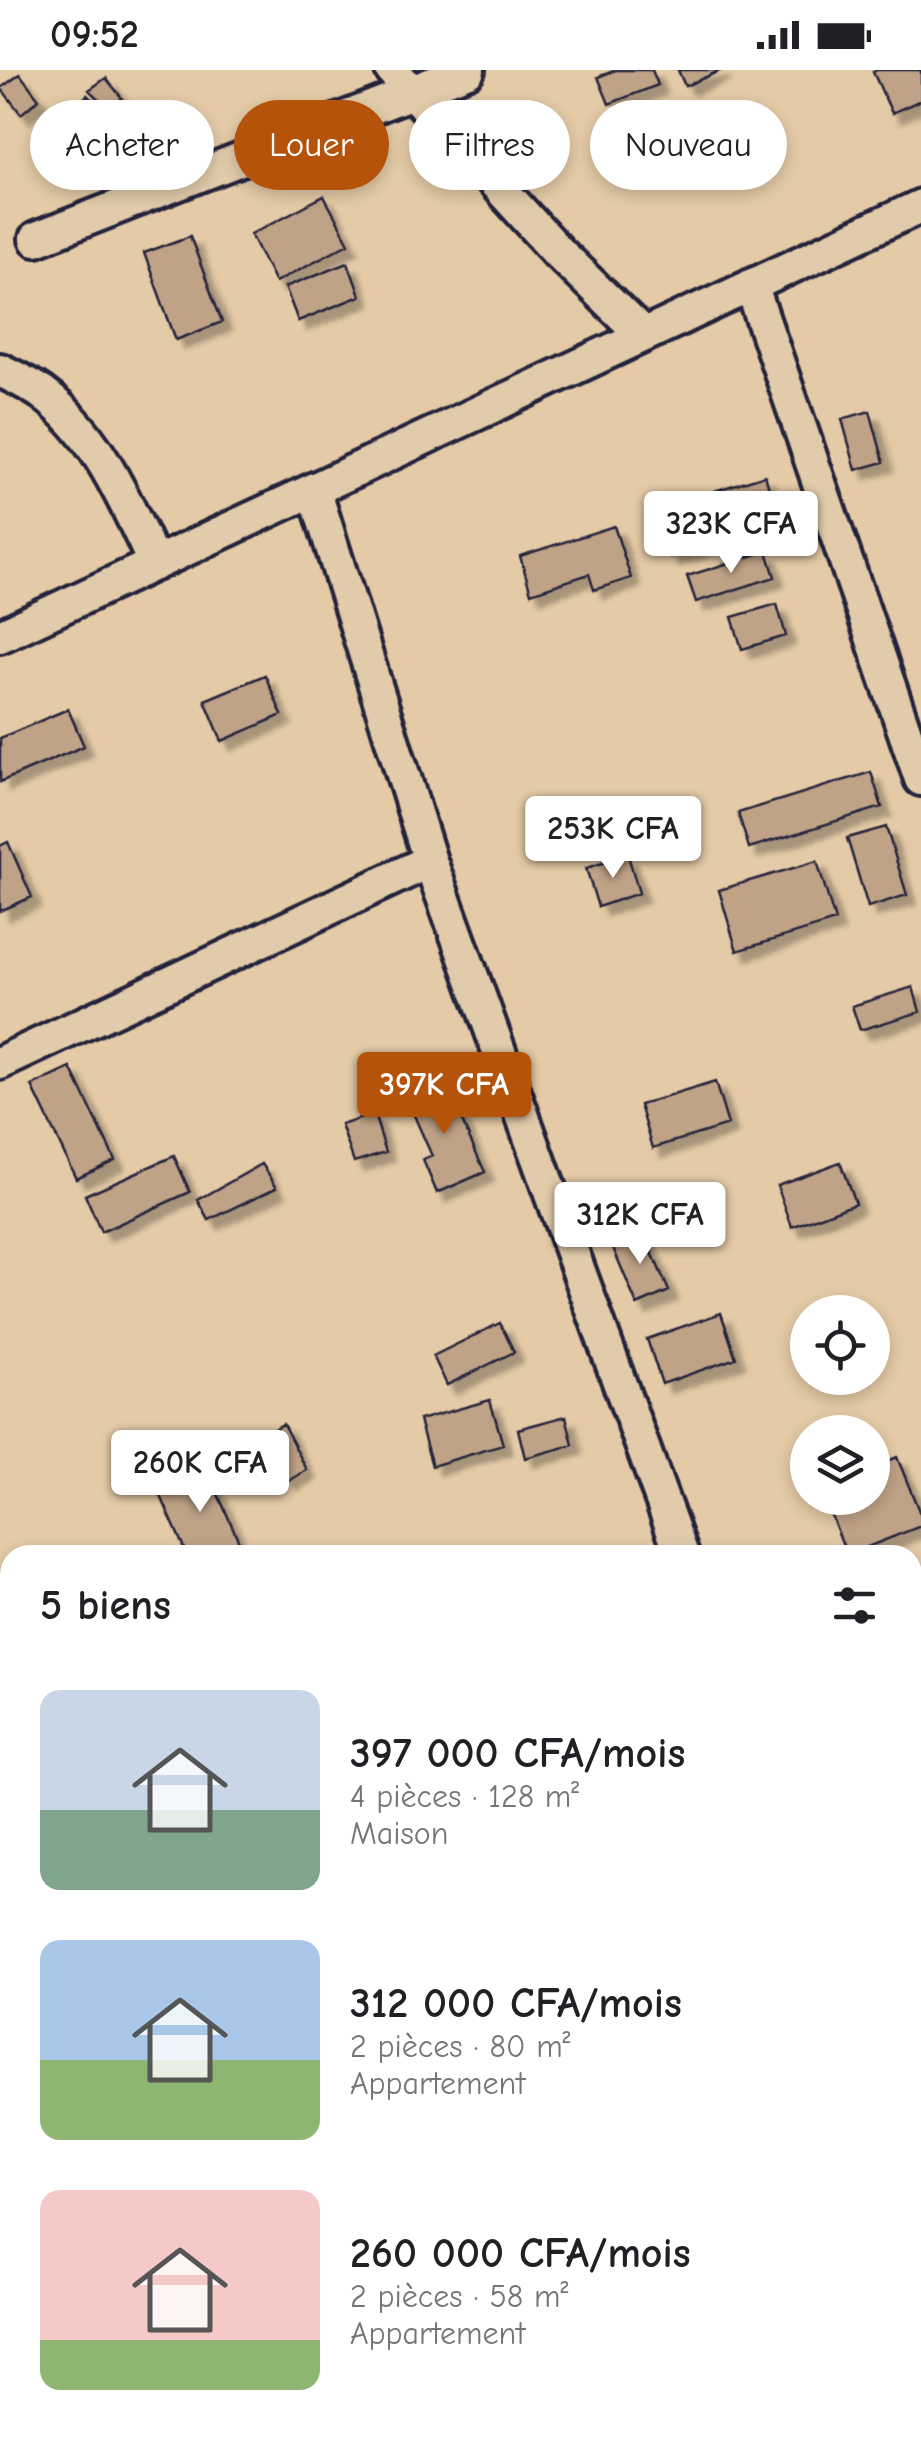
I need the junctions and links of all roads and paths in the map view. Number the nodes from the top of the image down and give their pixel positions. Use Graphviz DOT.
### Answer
graph roads {
  1 [pos="468,70"];
  2 [pos="401,81"];
  3 [pos="921,206"];
  4 [pos="36,240"];
  5 [pos="751,285"];
  6 [pos="643,336"];
  7 [pos="0,370"];
  8 [pos="314,490"];
  9 [pos="155,564"];
  10 [pos="0,636"];
  11 [pos="921,779"];
  12 [pos="430,861"];
  13 [pos="0,1063"];
  14 [pos="678,1545"];
  1 -- 2 [label="street"];
  2 -- 4 [label="street"];
  2 -- 6 [label="street"];
  3 -- 5 [label="street"];
  5 -- 6 [label="street"];
  5 -- 11 [label="street"];
  6 -- 8 [label="street"];
  7 -- 9 [label="street"];
  8 -- 9 [label="street"];
  8 -- 12 [label="street"];
  9 -- 10 [label="street"];
  12 -- 13 [label="street"];
  12 -- 14 [label="street"];
}
